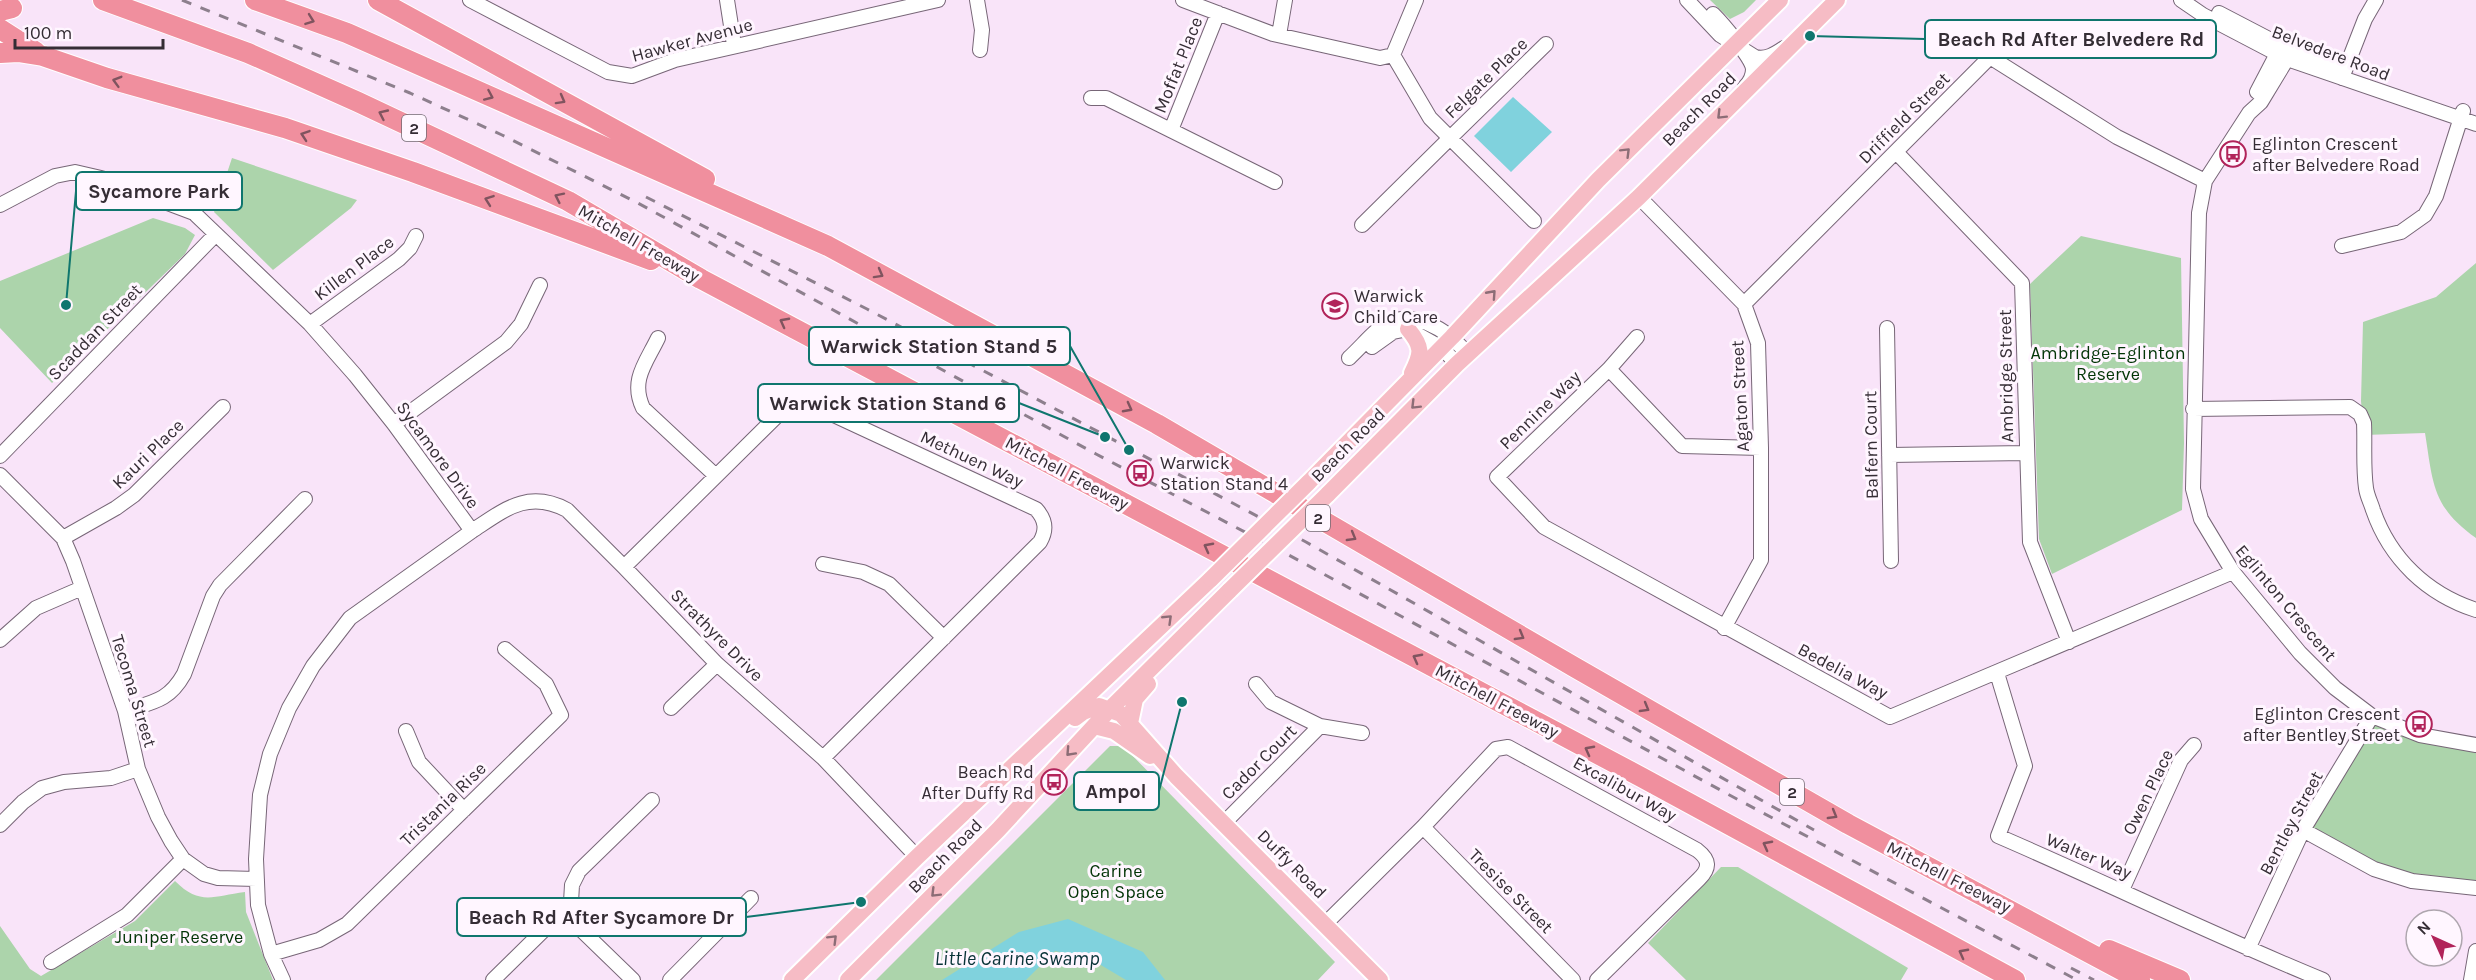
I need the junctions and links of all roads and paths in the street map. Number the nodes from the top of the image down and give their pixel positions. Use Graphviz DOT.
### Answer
graph roads {
  1 [pos="103,0"];
  2 [pos="255,0"];
  3 [pos="378,0"];
  4 [pos="470,0"];
  5 [pos="727,0"];
  6 [pos="938,0"];
  7 [pos="977,0"];
  8 [pos="1183,0"];
  9 [pos="1285,0"];
  10 [pos="1416,0"];
  11 [pos="1687,0"];
  12 [pos="1699,0"];
  13 [pos="1780,0"];
  14 [pos="1837,0"];
  15 [pos="2181,0"];
  16 [pos="2195,0"];
  17 [pos="2376,0"];
  18 [pos="1218,13"];
  19 [pos="0,29"];
  20 [pos="1279,35"];
  21 [pos="1800,36"];
  22 [pos="1736,43"];
  23 [pos="1546,44"];
  24 [pos="734,45"];
  25 [pos="980,50"];
  26 [pos="0,52"];
  27 [pos="2284,52"];
  28 [pos="1393,55"];
  29 [pos="43,56"];
  30 [pos="2344,74"];
  31 [pos="1091,98"];
  32 [pos="1737,98"];
  33 [pos="2466,115"];
  34 [pos="2476,124"];
  35 [pos="1171,130"];
  36 [pos="1450,138"];
  37 [pos="1896,152"];
  38 [pos="2205,181"];
  39 [pos="1275,182"];
  40 [pos="1639,198"];
  41 [pos="0,205"];
  42 [pos="1534,221"];
  43 [pos="1362,225"];
  44 [pos="216,234"];
  45 [pos="416,236"];
  46 [pos="828,246"];
  47 [pos="2342,246"];
  48 [pos="701,279"];
  49 [pos="540,285"];
  50 [pos="1744,304"];
  51 [pos="310,324"];
  52 [pos="1887,328"];
  53 [pos="1408,329"];
  54 [pos="1637,337"];
  55 [pos="658,338"];
  56 [pos="1447,343"];
  57 [pos="1372,347"];
  58 [pos="1349,358"];
  59 [pos="1462,359"];
  60 [pos="1609,369"];
  61 [pos="1408,382"];
  62 [pos="223,407"];
  63 [pos="2193,409"];
  64 [pos="394,424"];
  65 [pos="1761,448"];
  66 [pos="2026,453"];
  67 [pos="1889,455"];
  68 [pos="0,456"];
  69 [pos="0,475"];
  70 [pos="717,476"];
  71 [pos="1497,477"];
  72 [pos="305,499"];
  73 [pos="472,531"];
  74 [pos="63,538"];
  75 [pos="1891,561"];
  76 [pos="824,564"];
  77 [pos="624,567"];
  78 [pos="2233,572"];
  79 [pos="82,588"];
  80 [pos="2476,610"];
  81 [pos="1201,618"];
  82 [pos="1724,628"];
  83 [pos="944,638"];
  84 [pos="0,640"];
  85 [pos="2069,642"];
  86 [pos="505,649"];
  87 [pos="1126,660"];
  88 [pos="717,664"];
  89 [pos="1997,673"];
  90 [pos="1256,684"];
  91 [pos="671,708"];
  92 [pos="1110,709"];
  93 [pos="125,711"];
  94 [pos="2372,716"];
  95 [pos="1130,723"];
  96 [pos="1094,726"];
  97 [pos="1320,726"];
  98 [pos="406,731"];
  99 [pos="1362,733"];
  100 [pos="2194,745"];
  101 [pos="2476,745"];
  102 [pos="823,758"];
  103 [pos="1158,762"];
  104 [pos="138,769"];
  105 [pos="1176,776"];
  106 [pos="999,780"];
  107 [pos="652,800"];
  108 [pos="464,810"];
  109 [pos="1223,824"];
  110 [pos="0,825"];
  111 [pos="1423,827"];
  112 [pos="2303,830"];
  113 [pos="917,857"];
  114 [pos="183,859"];
  115 [pos="257,879"];
  116 [pos="2476,888"];
  117 [pos="2122,890"];
  118 [pos="751,898"];
  119 [pos="2012,910"];
  120 [pos="570,919"];
  121 [pos="1325,924"];
  122 [pos="2248,949"];
  123 [pos="2476,951"];
  124 [pos="271,954"];
  125 [pos="51,962"];
  126 [pos="283,980"];
  127 [pos="493,980"];
  128 [pos="633,980"];
  129 [pos="670,980"];
  130 [pos="792,980"];
  131 [pos="848,980"];
  132 [pos="1380,980"];
  133 [pos="1573,980"];
  134 [pos="1597,980"];
  135 [pos="2015,980"];
  136 [pos="2140,980"];
  137 [pos="2180,980"];
  138 [pos="2323,980"];
  139 [pos="2471,980"];
  48 -- 1 [label="highway, Mitchell Freeway / 2, one-way"];
  2 -- 46 [label="highway, Mitchell Freeway / 2, one-way"];
  3 -- 46 [label="highway, one-way"];
  4 -- 24 [label="street, Hawker Avenue"];
  5 -- 24 [label="street"];
  6 -- 24 [label="street, Hawker Avenue"];
  7 -- 25 [label="street"];
  8 -- 18 [label="street"];
  9 -- 20 [label="street"];
  10 -- 28 [label="street"];
  11 -- 22 [label="street"];
  12 -- 22 [label="street"];
  13 -- 22 [label="main road, Beach Road"];
  14 -- 21 [label="main road, Beach Road"];
  15 -- 27 [label="street, Belvedere Road"];
  16 -- 27 [label="street, Belvedere Road"];
  17 -- 30 [label="street"];
  18 -- 20 [label="street"];
  18 -- 35 [label="street, Moffat Place"];
  19 -- 29 [label="highway"];
  20 -- 28 [label="street"];
  21 -- 22 [label="street"];
  21 -- 32 [label="main road, Beach Road"];
  22 -- 32 [label="street"];
  56 -- 22 [label="main road, Beach Road, one-way"];
  23 -- 36 [label="street, Felgate Place"];
  26 -- 29 [label="highway"];
  27 -- 30 [label="street, Belvedere Road"];
  27 -- 38 [label="street, Eglinton Crescent"];
  28 -- 36 [label="street, Felgate Place"];
  48 -- 29 [label="highway, one-way"];
  30 -- 33 [label="street, Belvedere Road"];
  31 -- 35 [label="street, Moffat Place"];
  32 -- 40 [label="main road, Beach Road, one-way"];
  33 -- 34 [label="street, Belvedere Road"];
  33 -- 47 [label="street"];
  35 -- 39 [label="street, Moffat Place"];
  36 -- 42 [label="street, Felgate Place"];
  36 -- 43 [label="street, Felgate Place"];
  37 -- 38 [label="street, Driffield Street"];
  37 -- 50 [label="street, Driffield Street"];
  37 -- 66 [label="street, Ambridge Street"];
  38 -- 63 [label="street, Eglinton Crescent"];
  40 -- 50 [label="street, Agaton Street"];
  40 -- 59 [label="main road, Beach Road"];
  41 -- 44 [label="street, Sycamore Drive"];
  44 -- 51 [label="street, Sycamore Drive"];
  44 -- 68 [label="street, Scaddan Street"];
  45 -- 51 [label="street, Killen Place"];
  46 -- 119 [label="highway, Mitchell Freeway / 2, one-way"];
  135 -- 48 [label="highway, Mitchell Freeway / 2, one-way"];
  49 -- 64 [label="street"];
  50 -- 65 [label="street, Agaton Street"];
  51 -- 64 [label="street, Sycamore Drive"];
  52 -- 67 [label="street, Balfern Court"];
  53 -- 56 [label="street"];
  53 -- 57 [label="street"];
  53 -- 61 [label="main road"];
  54 -- 60 [label="street, Pennine Way"];
  55 -- 70 [label="street"];
  56 -- 58 [label="street"];
  56 -- 59 [label="street"];
  56 -- 61 [label="main road, Beach Road"];
  59 -- 81 [label="main road, Beach Road, one-way, bridge"];
  60 -- 65 [label="street"];
  60 -- 71 [label="street, Pennine Way"];
  87 -- 61 [label="main road, Beach Road, one-way, bridge"];
  62 -- 74 [label="street, Kauri Place"];
  63 -- 78 [label="street, Eglinton Crescent"];
  63 -- 80 [label="street"];
  64 -- 73 [label="street, Sycamore Drive"];
  65 -- 82 [label="street, Agaton Street"];
  66 -- 67 [label="street"];
  66 -- 85 [label="street, Ambridge Street"];
  67 -- 75 [label="street, Balfern Court"];
  69 -- 74 [label="street, Tecoma Street"];
  70 -- 77 [label="street, Methuen Way"];
  70 -- 83 [label="street, Methuen Way"];
  71 -- 82 [label="street, Bedelia Way"];
  72 -- 93 [label="street"];
  73 -- 77 [label="street, Strathyre Drive"];
  73 -- 115 [label="street, Sycamore Drive"];
  74 -- 79 [label="street, Tecoma Street"];
  76 -- 83 [label="street"];
  77 -- 88 [label="street, Strathyre Drive"];
  78 -- 85 [label="street, Bedelia Way"];
  78 -- 94 [label="street, Eglinton Crescent"];
  79 -- 84 [label="street"];
  79 -- 93 [label="street, Tecoma Street"];
  81 -- 92 [label="main road, Beach Road"];
  81 -- 95 [label="main road"];
  82 -- 89 [label="street, Bedelia Way"];
  83 -- 102 [label="street, Methuen Way"];
  85 -- 89 [label="street, Bedelia Way"];
  86 -- 108 [label="street, Tristania Rise"];
  87 -- 92 [label="main road"];
  87 -- 106 [label="main road, Beach Road"];
  88 -- 91 [label="street"];
  88 -- 102 [label="street, Strathyre Drive"];
  89 -- 117 [label="street, Walter Way"];
  90 -- 97 [label="street, Cador Court"];
  92 -- 95 [label="main road, Duffy Road"];
  92 -- 96 [label="main road, Beach Road"];
  92 -- 103 [label="main road, Duffy Road"];
  92 -- 106 [label="main road"];
  93 -- 104 [label="street, Tecoma Street"];
  94 -- 101 [label="street, Eglinton Crescent"];
  94 -- 112 [label="street, Bentley Street"];
  95 -- 105 [label="main road, Duffy Road"];
  96 -- 103 [label="main road"];
  96 -- 131 [label="main road, Beach Road, one-way"];
  97 -- 99 [label="street, Cador Court"];
  97 -- 109 [label="street, Cador Court"];
  98 -- 108 [label="street"];
  100 -- 117 [label="street, Owen Place"];
  102 -- 113 [label="street, Strathyre Drive"];
  103 -- 105 [label="main road, Duffy Road"];
  104 -- 110 [label="street"];
  104 -- 114 [label="street, Tecoma Street"];
  105 -- 109 [label="main road, Duffy Road"];
  106 -- 113 [label="main road, Beach Road"];
  107 -- 120 [label="street"];
  108 -- 124 [label="street, Tristania Rise"];
  109 -- 121 [label="main road, Duffy Road"];
  111 -- 121 [label="street, Excalibur Way"];
  111 -- 133 [label="street, Tresise Street"];
  111 -- 134 [label="street, Excalibur Way"];
  112 -- 116 [label="street"];
  112 -- 122 [label="street, Bentley Street"];
  130 -- 113 [label="main road, Beach Road, one-way"];
  114 -- 115 [label="street, Tecoma Street"];
  114 -- 125 [label="street"];
  115 -- 124 [label="street, Sycamore Drive"];
  117 -- 122 [label="street, Walter Way"];
  118 -- 129 [label="street"];
  119 -- 136 [label="highway, Mitchell Freeway / 2"];
  119 -- 137 [label="highway"];
  120 -- 127 [label="street"];
  120 -- 128 [label="street"];
  121 -- 132 [label="main road, Duffy Road"];
  122 -- 138 [label="street, Walter Way"];
  123 -- 139 [label="street"];
  124 -- 126 [label="street, Sycamore Drive"];
}
